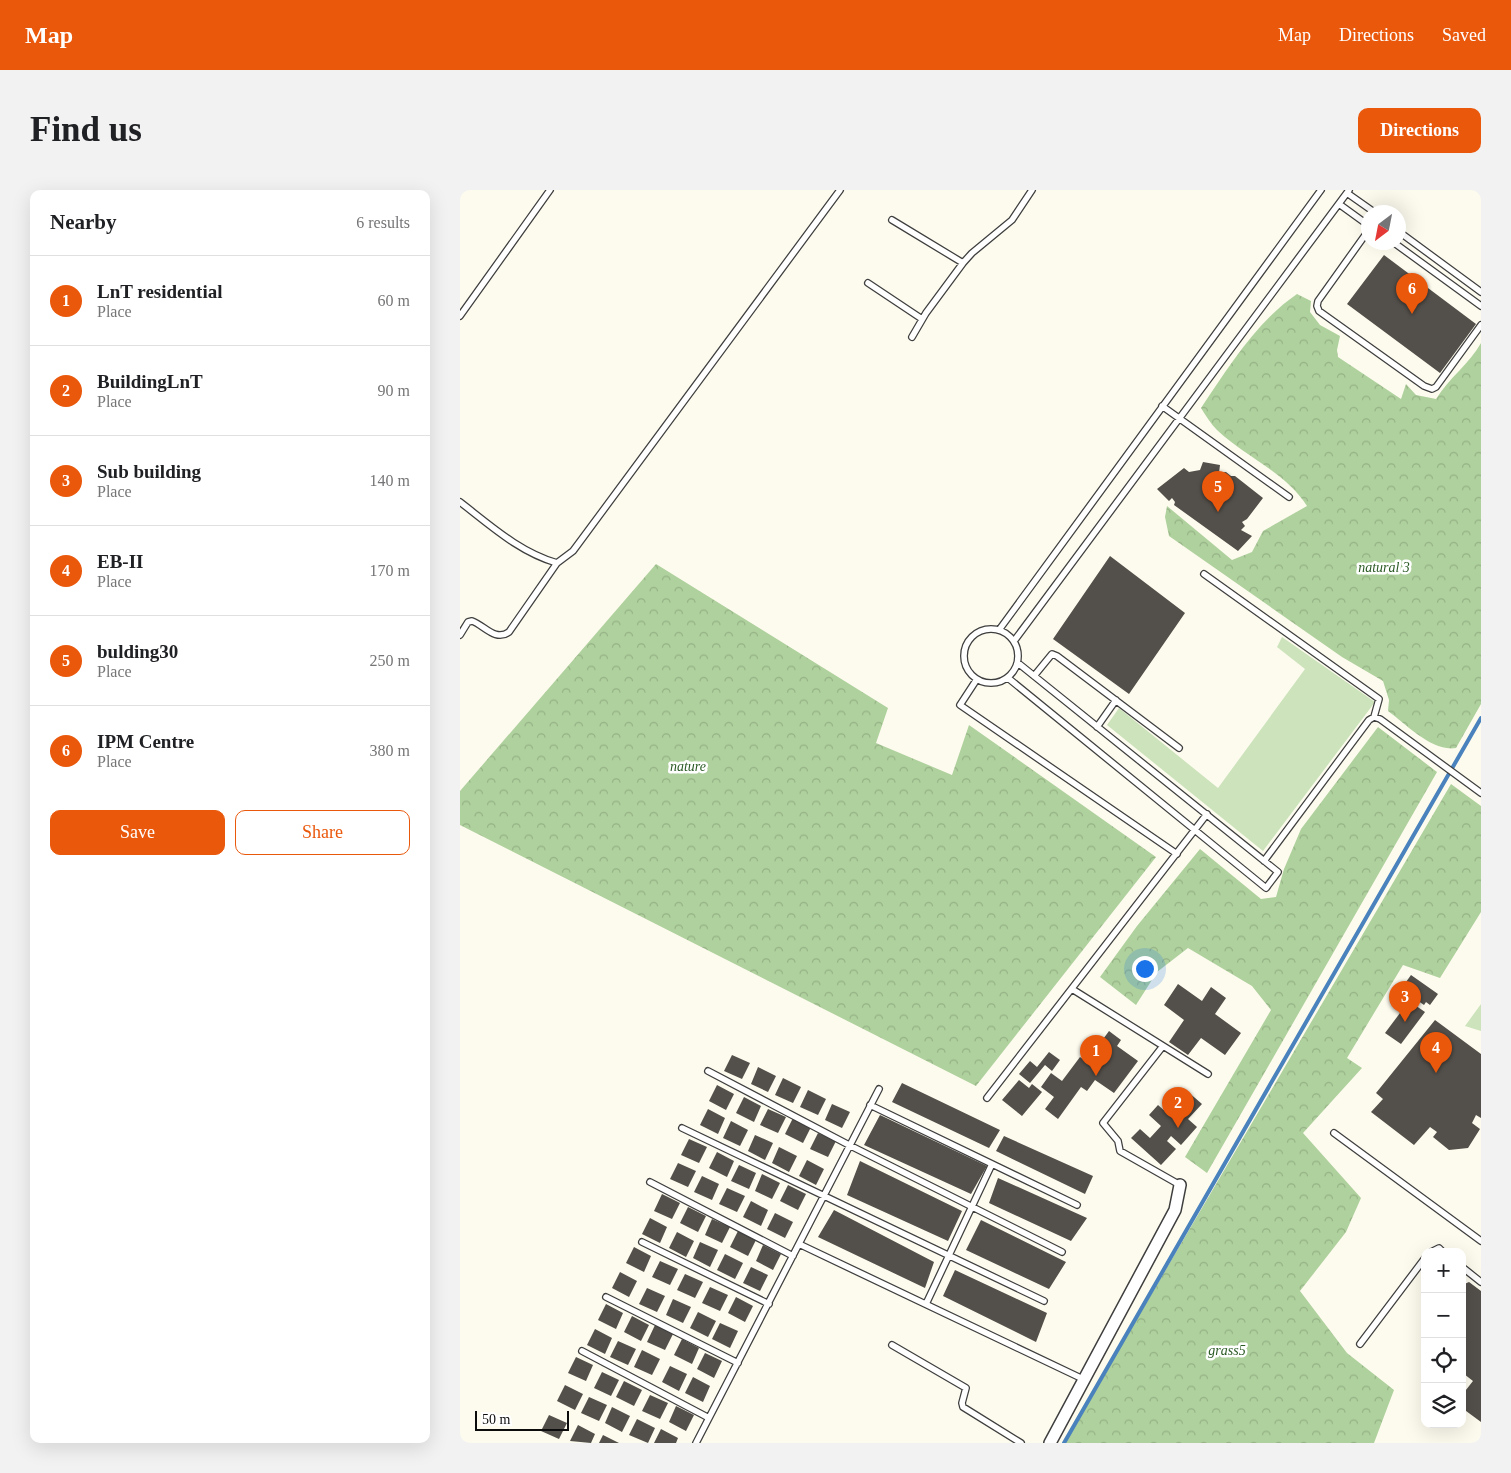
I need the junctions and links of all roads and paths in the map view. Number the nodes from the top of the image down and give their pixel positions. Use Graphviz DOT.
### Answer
graph roads {
  1 [pos="550,190"];
  2 [pos="840,190"];
  3 [pos="1032,190"];
  4 [pos="1321,190"];
  5 [pos="1348,191"];
  6 [pos="1339,204"];
  7 [pos="1365,205"];
  8 [pos="892,220"];
  9 [pos="1361,220"];
  10 [pos="1406,237"];
  11 [pos="1361,241"];
  12 [pos="1404,250"];
  13 [pos="963,263"];
  14 [pos="868,283"];
  15 [pos="1481,292"];
  16 [pos="1481,306"];
  17 [pos="460,316"];
  18 [pos="922,318"];
  19 [pos="1481,325"];
  20 [pos="912,338"];
  21 [pos="1162,406"];
  22 [pos="1179,419"];
  23 [pos="1288,498"];
  24 [pos="460,502"];
  25 [pos="556,563"];
  26 [pos="1204,574"];
  27 [pos="999,630"];
  28 [pos="460,635"];
  29 [pos="1014,642"];
  30 [pos="1018,663"];
  31 [pos="1034,676"];
  32 [pos="1008,678"];
  33 [pos="977,679"];
  34 [pos="1116,700"];
  35 [pos="1374,717"];
  36 [pos="1097,727"];
  37 [pos="1179,748"];
  38 [pos="1481,793"];
  39 [pos="1207,814"];
  40 [pos="1195,830"];
  41 [pos="1177,854"];
  42 [pos="1264,860"];
  43 [pos="1072,989"];
  44 [pos="1163,1046"];
  45 [pos="708,1071"];
  46 [pos="1208,1074"];
  47 [pos="879,1089"];
  48 [pos="987,1098"];
  49 [pos="870,1105"];
  50 [pos="682,1128"];
  51 [pos="1334,1133"];
  52 [pos="849,1145"];
  53 [pos="992,1164"];
  54 [pos="650,1182"];
  55 [pos="1180,1185"];
  56 [pos="823,1195"];
  57 [pos="1077,1205"];
  58 [pos="973,1207"];
  59 [pos="1481,1241"];
  60 [pos="642,1242"];
  61 [pos="799,1244"];
  62 [pos="1062,1252"];
  63 [pos="793,1256"];
  64 [pos="949,1257"];
  65 [pos="1421,1263"];
  66 [pos="1466,1270"];
  67 [pos="1481,1282"];
  68 [pos="606,1297"];
  69 [pos="1044,1301"];
  70 [pos="768,1304"];
  71 [pos="926,1304"];
  72 [pos="1360,1344"];
  73 [pos="892,1345"];
  74 [pos="582,1351"];
  75 [pos="738,1363"];
  76 [pos="1085,1380"];
  77 [pos="709,1418"];
  78 [pos="696,1443"];
  79 [pos="1021,1443"];
  80 [pos="1050,1443"];
  1 -- 17 [label="lane"];
  2 -- 25 [label="lane"];
  3 -- 13 [label="lane"];
  4 -- 21 [label="lane"];
  5 -- 6 [label="lane"];
  5 -- 7 [label="lane"];
  6 -- 9 [label="lane"];
  6 -- 22 [label="lane"];
  8 -- 13 [label="lane"];
  10 -- 15 [label="lane"];
  11 -- 19 [label="lane"];
  12 -- 16 [label="lane"];
  13 -- 18 [label="lane"];
  14 -- 18 [label="lane"];
  18 -- 20 [label="lane"];
  21 -- 22 [label="lane"];
  21 -- 27 [label="lane"];
  22 -- 23 [label="lane"];
  22 -- 29 [label="lane"];
  24 -- 25 [label="lane"];
  25 -- 28 [label="lane"];
  26 -- 35 [label="lane"];
  27 -- 29 [label="lane"];
  27 -- 33 [label="lane"];
  29 -- 30 [label="lane"];
  30 -- 31 [label="lane"];
  30 -- 32 [label="lane"];
  31 -- 34 [label="lane"];
  31 -- 36 [label="lane"];
  32 -- 33 [label="lane"];
  32 -- 40 [label="lane"];
  33 -- 41 [label="lane"];
  34 -- 36 [label="lane"];
  34 -- 37 [label="lane"];
  35 -- 38 [label="lane"];
  35 -- 42 [label="lane"];
  36 -- 39 [label="lane"];
  39 -- 40 [label="lane"];
  39 -- 42 [label="lane"];
  40 -- 41 [label="lane"];
  40 -- 42 [label="lane"];
  41 -- 43 [label="lane"];
  43 -- 44 [label="lane"];
  43 -- 48 [label="lane"];
  44 -- 46 [label="lane"];
  44 -- 55 [label="lane"];
  45 -- 52 [label="lane"];
  47 -- 49 [label="lane"];
  49 -- 52 [label="lane"];
  49 -- 53 [label="lane"];
  50 -- 56 [label="lane"];
  51 -- 59 [label="lane"];
  52 -- 56 [label="lane"];
  52 -- 58 [label="lane"];
  53 -- 57 [label="lane"];
  53 -- 58 [label="lane"];
  54 -- 63 [label="lane"];
  55 -- 76 [label="street"];
  56 -- 61 [label="lane"];
  56 -- 64 [label="lane"];
  58 -- 62 [label="lane"];
  58 -- 64 [label="lane"];
  60 -- 70 [label="lane"];
  61 -- 63 [label="lane"];
  61 -- 71 [label="lane"];
  63 -- 70 [label="lane"];
  64 -- 69 [label="lane"];
  64 -- 71 [label="lane"];
  65 -- 72 [label="lane"];
  66 -- 67 [label="lane"];
  68 -- 75 [label="lane"];
  70 -- 75 [label="lane"];
  71 -- 76 [label="lane"];
  73 -- 79 [label="lane"];
  74 -- 77 [label="lane"];
  75 -- 77 [label="lane"];
  76 -- 80 [label="street"];
  77 -- 78 [label="lane"];
}
